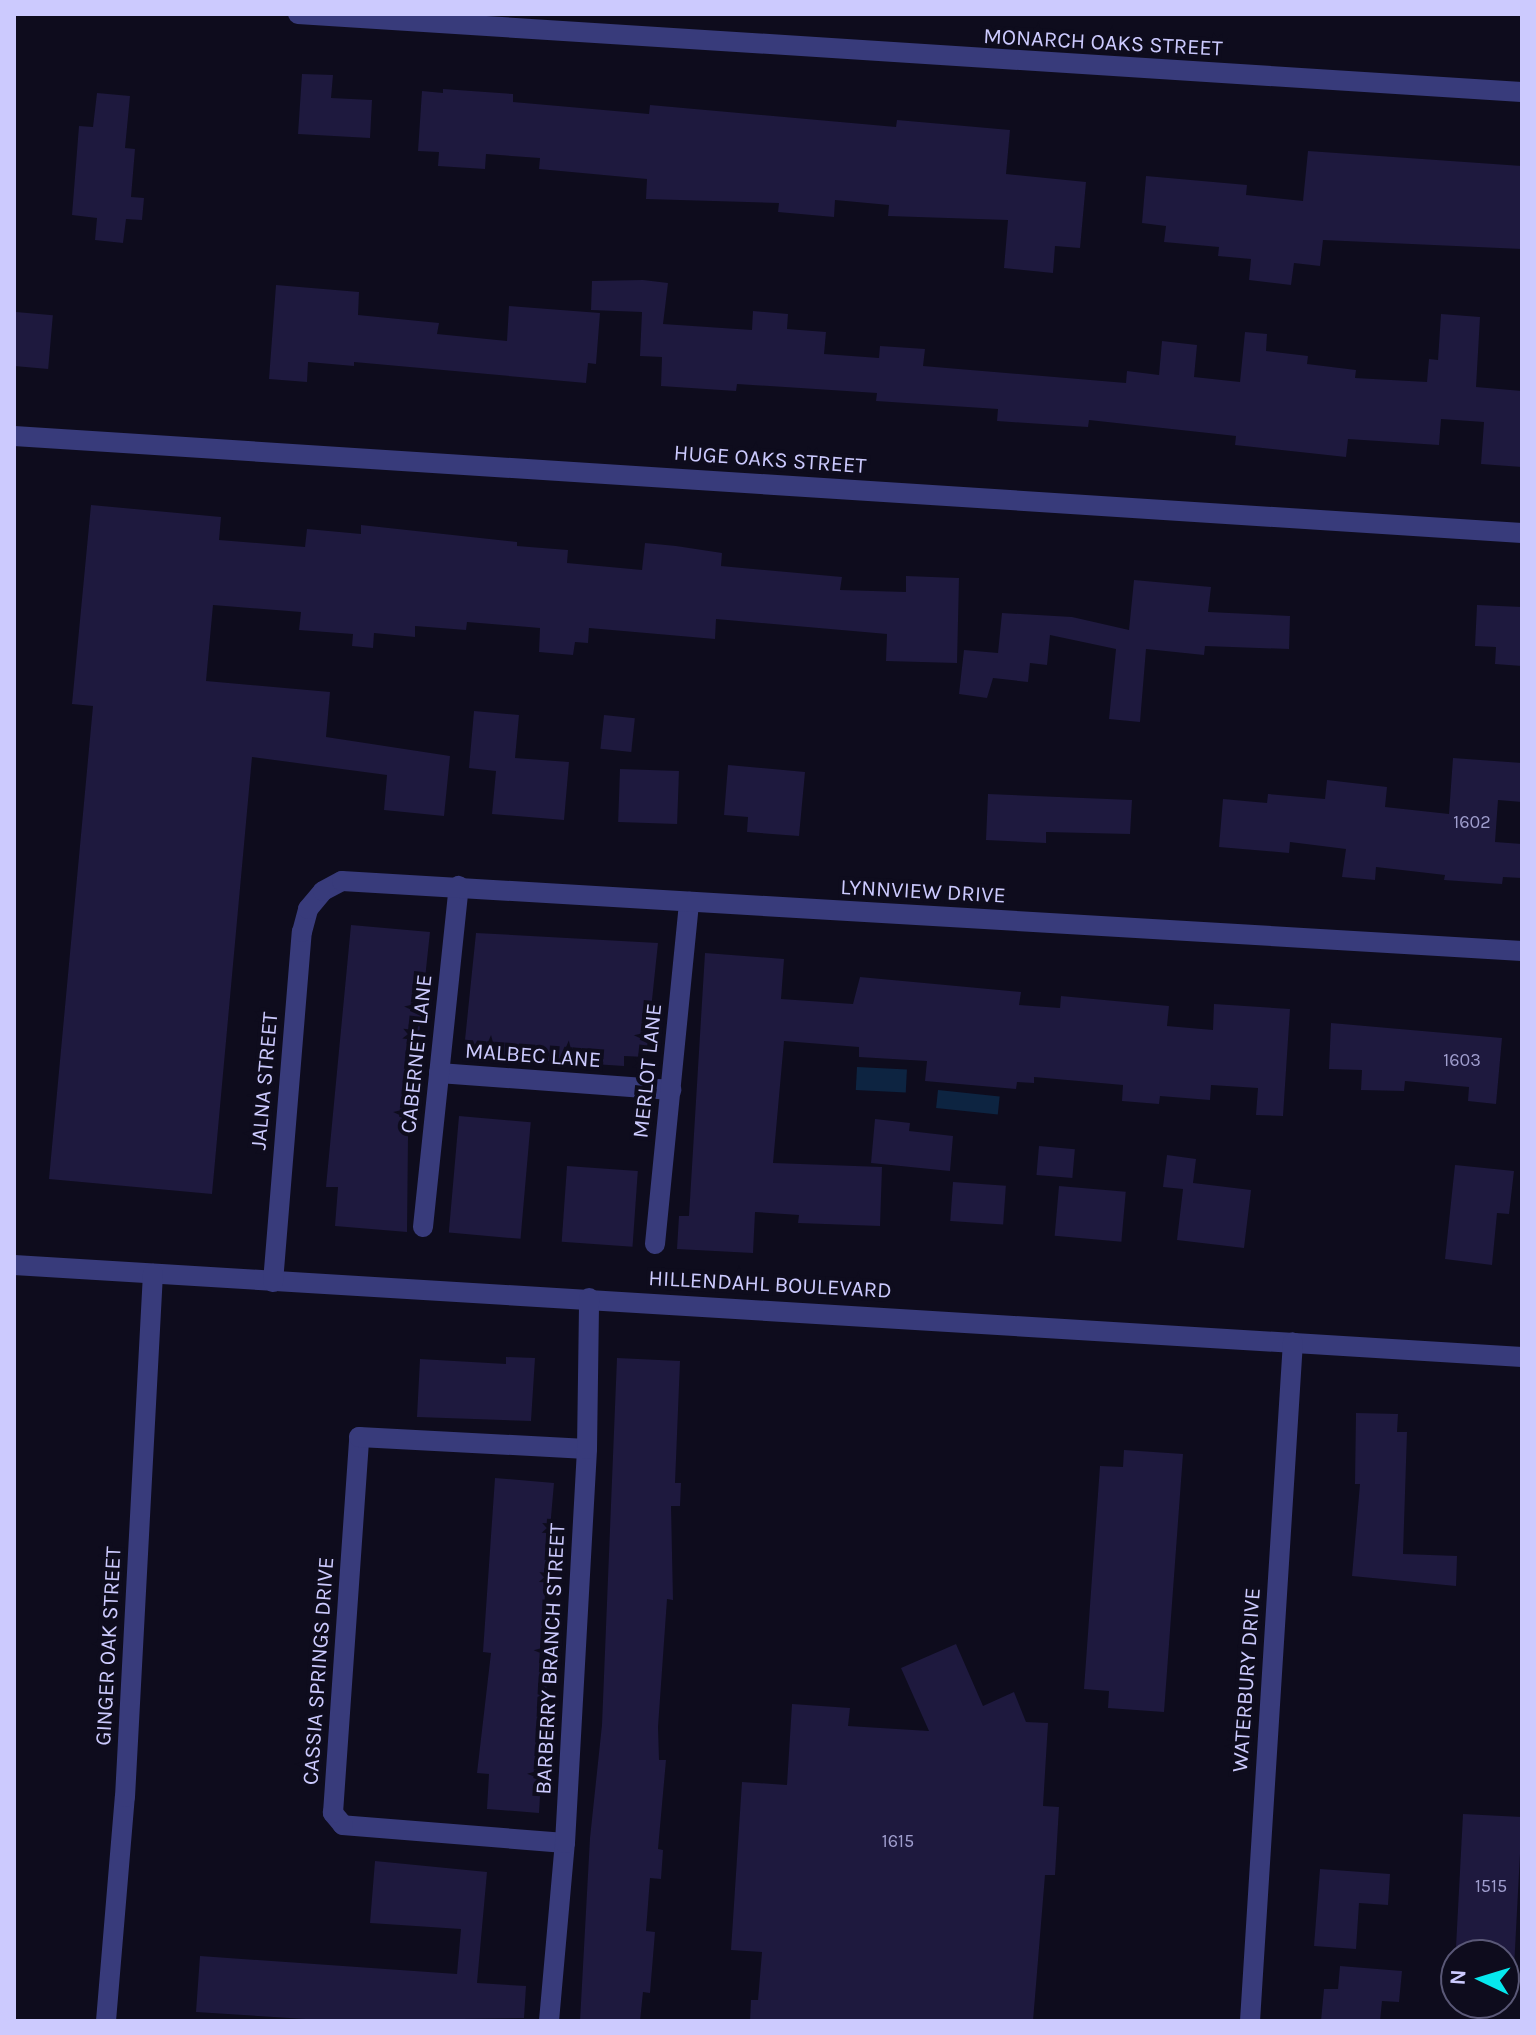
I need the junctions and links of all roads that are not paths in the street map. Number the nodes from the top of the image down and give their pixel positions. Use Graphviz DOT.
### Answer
graph roads {
  1 [pos="298,14"];
  2 [pos="1522,92"];
  3 [pos="14,436"];
  4 [pos="1522,533"];
  5 [pos="459,886"];
  6 [pos="323,891"];
  7 [pos="689,902"];
  8 [pos="1522,951"];
  9 [pos="439,1073"];
  10 [pos="671,1090"];
  11 [pos="423,1227"];
  12 [pos="655,1244"];
  13 [pos="14,1265"];
  14 [pos="153,1274"];
  15 [pos="273,1282"];
  16 [pos="589,1298"];
  17 [pos="1293,1342"];
  18 [pos="1522,1357"];
  19 [pos="587,1449"];
  20 [pos="565,1843"];
  21 [pos="106,2021"];
  22 [pos="549,2021"];
  23 [pos="1250,2021"];
  1 -- 2 [label="street, MONARCH OAKS STREET"];
  3 -- 4 [label="street, HUGE OAKS STREET"];
  5 -- 6 [label="street, LYNNVIEW DRIVE"];
  5 -- 7 [label="street, LYNNVIEW DRIVE"];
  5 -- 9 [label="street, CABERNET LANE"];
  6 -- 15 [label="street, JALNA STREET"];
  7 -- 8 [label="street, LYNNVIEW DRIVE"];
  7 -- 10 [label="street, MERLOT LANE"];
  9 -- 10 [label="street, MALBEC LANE"];
  9 -- 11 [label="street, CABERNET LANE"];
  10 -- 12 [label="street, MERLOT LANE"];
  13 -- 14 [label="street, HILLENDAHL BOULEVARD"];
  14 -- 15 [label="street, HILLENDAHL BOULEVARD"];
  14 -- 21 [label="street, GINGER OAK STREET"];
  15 -- 16 [label="street, HILLENDAHL BOULEVARD"];
  16 -- 17 [label="street, HILLENDAHL BOULEVARD"];
  16 -- 19 [label="street, BARBERRY BRANCH STREET"];
  17 -- 18 [label="street, HILLENDAHL BOULEVARD"];
  17 -- 23 [label="street, WATERBURY DRIVE"];
  19 -- 20 [label="street, BARBERRY BRANCH STREET"];
  19 -- 20 [label="street, CASSIA SPRINGS DRIVE"];
  20 -- 22 [label="street, BARBERRY BRANCH STREET"];
}
